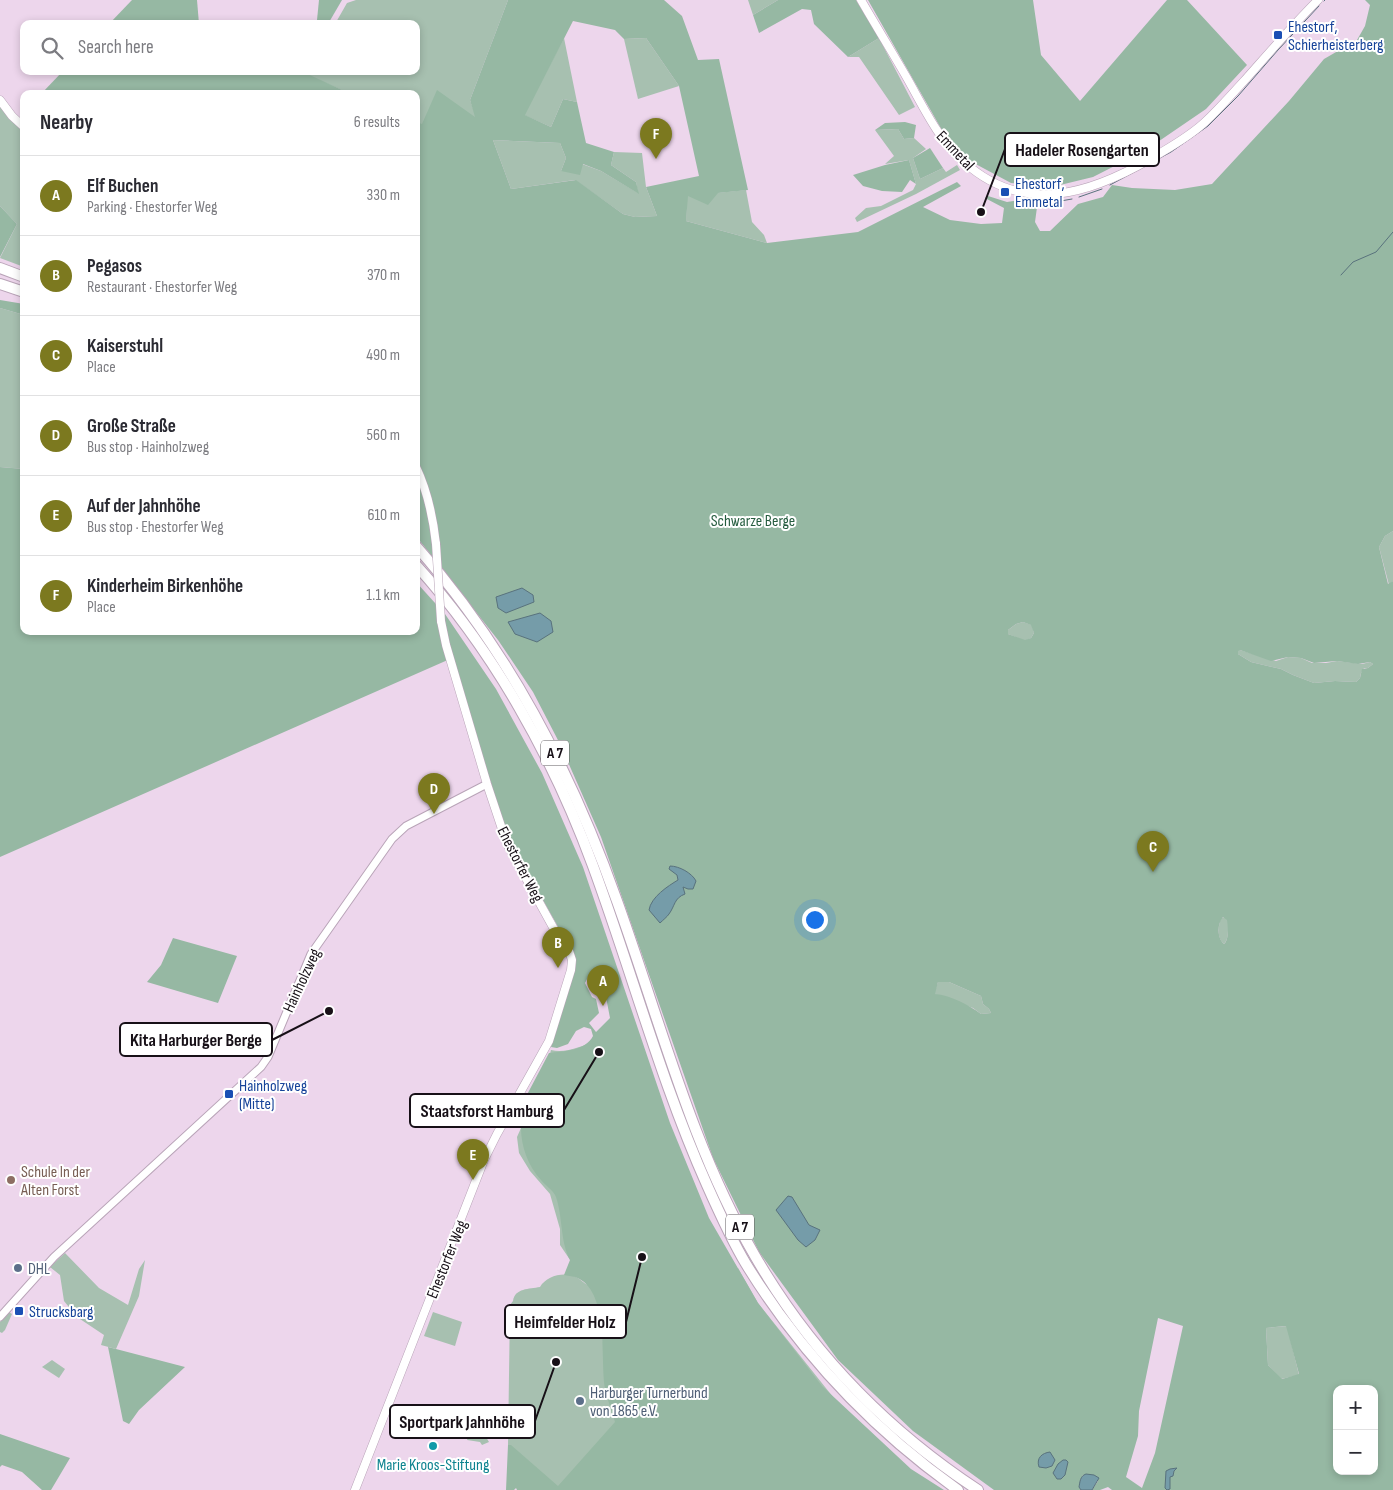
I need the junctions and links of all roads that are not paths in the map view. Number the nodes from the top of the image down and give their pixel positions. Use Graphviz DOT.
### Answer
graph roads {
  1 [pos="861,0"];
  2 [pos="1318,0"];
  3 [pos="0,100"];
  4 [pos="20,123"];
  5 [pos="0,268"];
  6 [pos="20,276"];
  7 [pos="0,284"];
  8 [pos="20,291"];
  9 [pos="420,478"];
  10 [pos="420,551"];
  11 [pos="420,570"];
  12 [pos="487,784"];
  13 [pos="0,1317"];
  14 [pos="355,1490"];
  15 [pos="958,1490"];
  16 [pos="978,1490"];
  1 -- 2 [label="main road, Emmetal"];
  3 -- 4 [label="main road"];
  5 -- 6 [label="highway"];
  7 -- 8 [label="highway"];
  9 -- 12 [label="main road, Ehestorfer Weg, bridge"];
  10 -- 16 [label="highway, A 7"];
  11 -- 15 [label="highway, A 7"];
  12 -- 13 [label="street, Hainholzweg"];
  12 -- 14 [label="main road, Ehestorfer Weg"];
}
